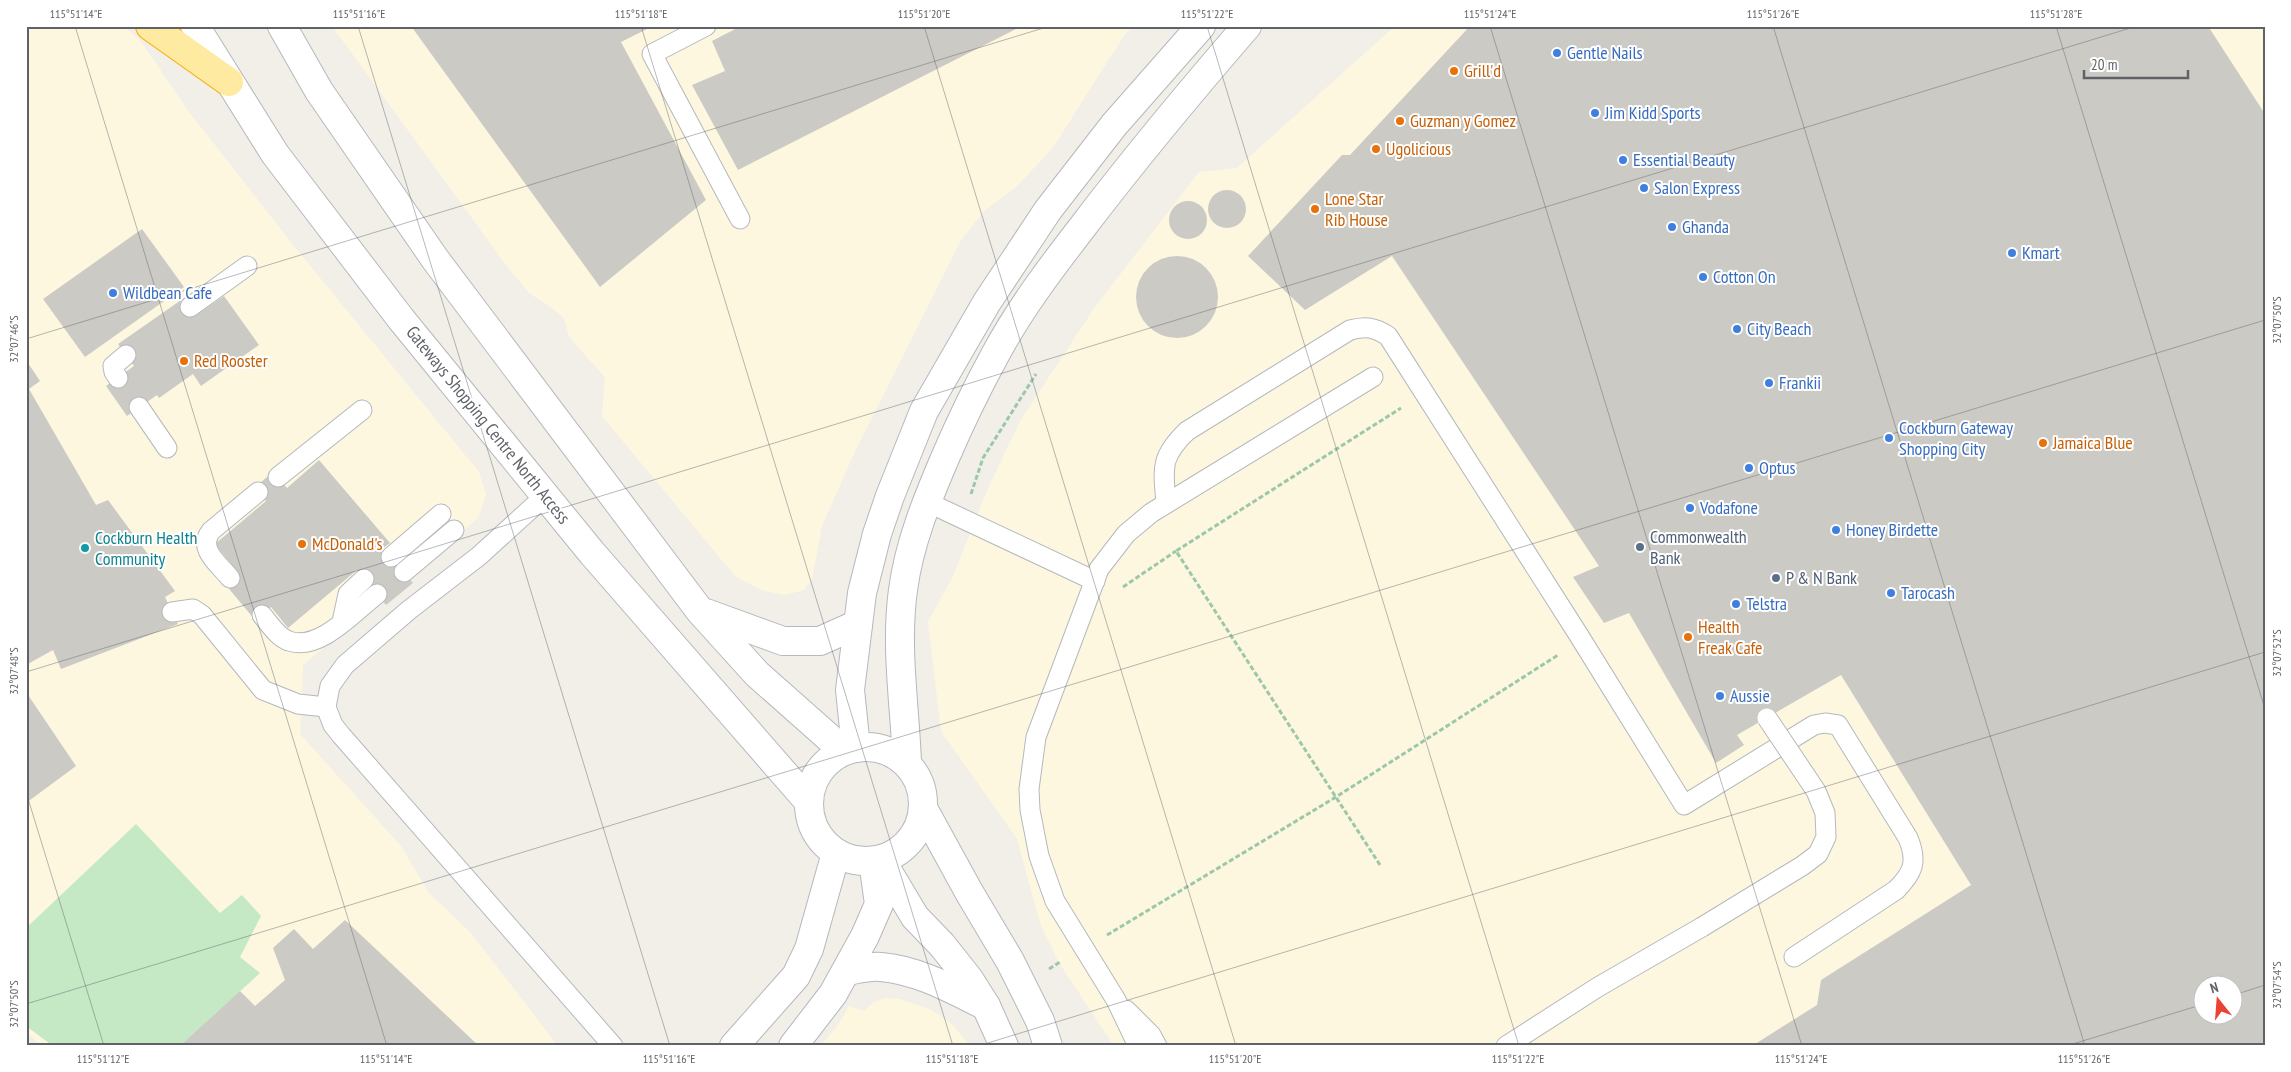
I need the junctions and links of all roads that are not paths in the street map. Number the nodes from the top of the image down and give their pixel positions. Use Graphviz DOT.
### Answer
graph roads {
  1 [pos="150,26"];
  2 [pos="195,26"];
  3 [pos="282,26"];
  4 [pos="706,26"];
  5 [pos="1201,26"];
  6 [pos="1248,26"];
  7 [pos="229,82"];
  8 [pos="740,219"];
  9 [pos="247,266"];
  10 [pos="190,307"];
  11 [pos="126,355"];
  12 [pos="1373,377"];
  13 [pos="118,378"];
  14 [pos="139,407"];
  15 [pos="362,410"];
  16 [pos="167,448"];
  17 [pos="278,477"];
  18 [pos="258,492"];
  19 [pos="546,495"];
  20 [pos="928,502"];
  21 [pos="1166,504"];
  22 [pos="441,514"];
  23 [pos="454,530"];
  24 [pos="391,557"];
  25 [pos="404,572"];
  26 [pos="230,578"];
  27 [pos="364,579"];
  28 [pos="1095,581"];
  29 [pos="377,594"];
  30 [pos="700,611"];
  31 [pos="172,612"];
  32 [pos="262,615"];
  33 [pos="342,622"];
  34 [pos="858,624"];
  35 [pos="326,708"];
  36 [pos="1767,718"];
  37 [pos="850,750"];
  38 [pos="907,763"];
  39 [pos="809,802"];
  40 [pos="924,810"];
  41 [pos="836,853"];
  42 [pos="877,860"];
  43 [pos="1794,956"];
  44 [pos="847,971"];
  45 [pos="1116,1000"];
  46 [pos="986,1006"];
  47 [pos="613,1046"];
  48 [pos="734,1046"];
  49 [pos="793,1046"];
  50 [pos="1004,1046"];
  51 [pos="1048,1046"];
  52 [pos="1138,1046"];
  53 [pos="1157,1046"];
  54 [pos="1506,1046"];
  1 -- 7 [label="highway"];
  2 -- 7 [label="street, Gateways Shopping Centre North Access"];
  3 -- 30 [label="street"];
  4 -- 8 [label="lane"];
  5 -- 34 [label="street"];
  6 -- 20 [label="street"];
  7 -- 19 [label="street, Gateways Shopping Centre North Access"];
  9 -- 10 [label="lane"];
  11 -- 13 [label="lane"];
  12 -- 21 [label="lane"];
  14 -- 16 [label="lane"];
  15 -- 17 [label="lane"];
  18 -- 26 [label="lane"];
  19 -- 35 [label="lane"];
  19 -- 39 [label="street, Gateways Shopping Centre North Access"];
  20 -- 28 [label="lane"];
  20 -- 38 [label="street"];
  21 -- 28 [label="lane"];
  21 -- 43 [label="lane"];
  22 -- 24 [label="lane"];
  23 -- 25 [label="lane"];
  27 -- 33 [label="lane"];
  28 -- 45 [label="lane"];
  29 -- 33 [label="lane"];
  30 -- 34 [label="street"];
  30 -- 37 [label="street"];
  31 -- 35 [label="lane"];
  32 -- 33 [label="lane"];
  34 -- 37 [label="street"];
  35 -- 47 [label="lane"];
  36 -- 54 [label="lane, bridge"];
  37 -- 38 [label="street"];
  37 -- 39 [label="street"];
  38 -- 40 [label="street"];
  39 -- 41 [label="street"];
  40 -- 42 [label="street"];
  40 -- 51 [label="street"];
  41 -- 42 [label="street"];
  41 -- 48 [label="street"];
  42 -- 44 [label="street"];
  42 -- 46 [label="street"];
  44 -- 46 [label="street"];
  44 -- 49 [label="street"];
  45 -- 52 [label="lane"];
  45 -- 53 [label="lane"];
  46 -- 50 [label="street"];
}
